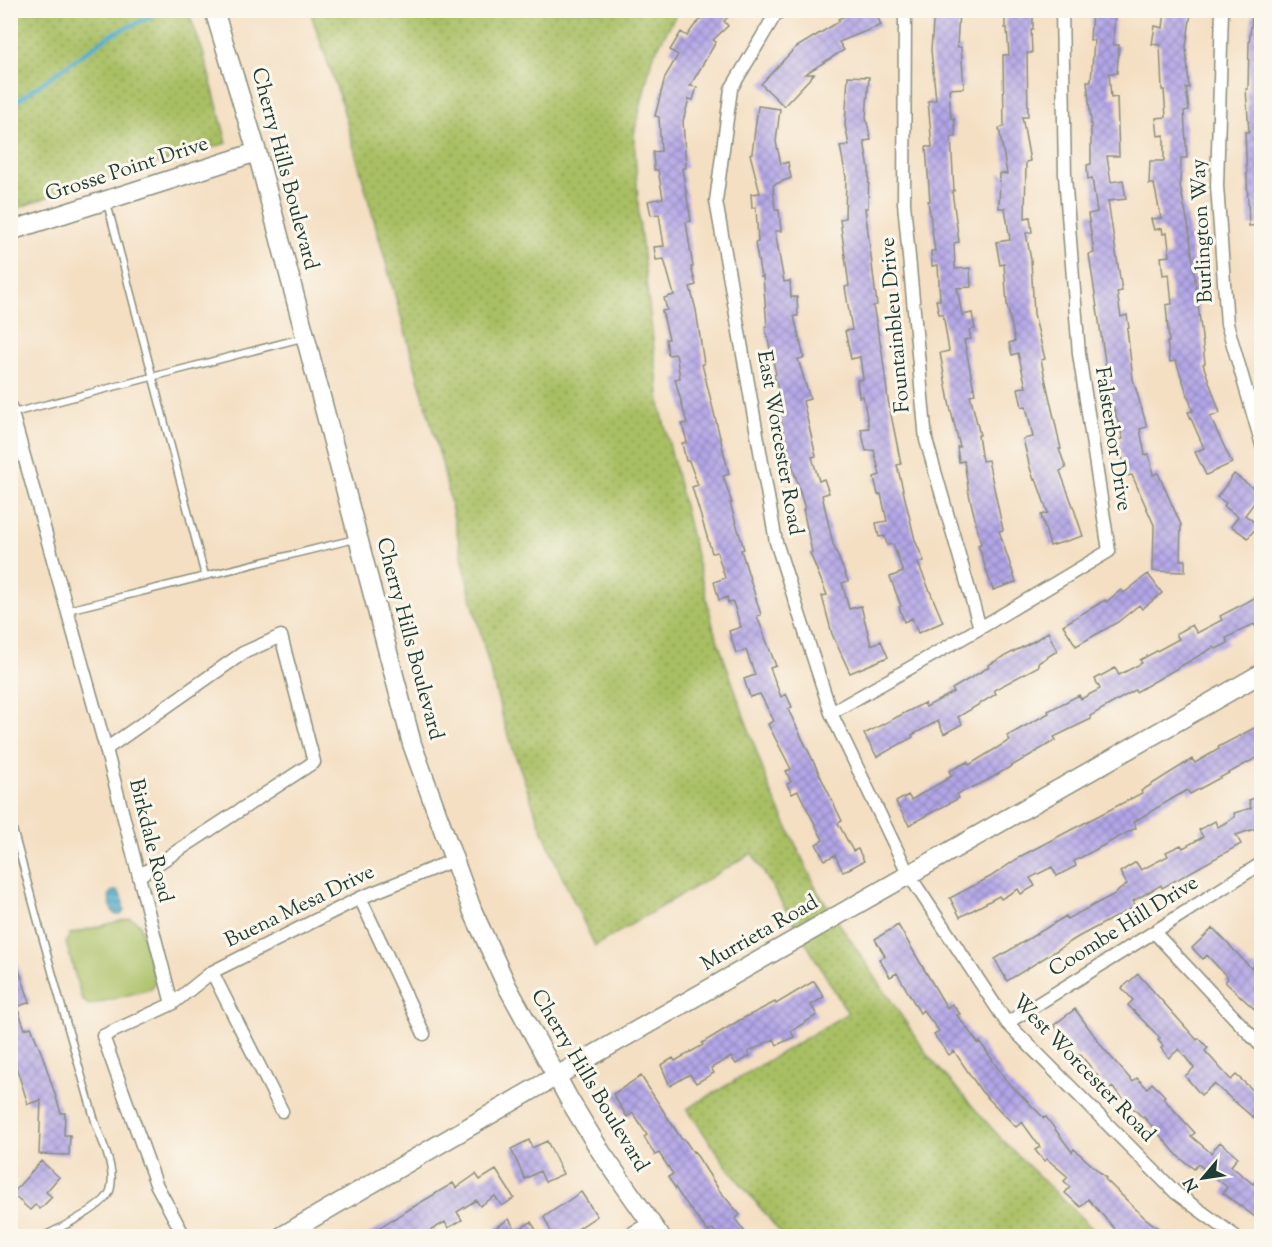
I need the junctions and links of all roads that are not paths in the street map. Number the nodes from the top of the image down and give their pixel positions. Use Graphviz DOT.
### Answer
graph roads {
  1 [pos="214,10"];
  2 [pos="782,10"];
  3 [pos="905,10"];
  4 [pos="1062,10"];
  5 [pos="1222,10"];
  6 [pos="257,152"];
  7 [pos="106,200"];
  8 [pos="10,231"];
  9 [pos="306,337"];
  10 [pos="154,376"];
  11 [pos="12,410"];
  12 [pos="1262,446"];
  13 [pos="359,538"];
  14 [pos="205,576"];
  15 [pos="68,610"];
  16 [pos="980,628"];
  17 [pos="1262,673"];
  18 [pos="831,713"];
  19 [pos="106,749"];
  20 [pos="10,818"];
  21 [pos="454,860"];
  22 [pos="1262,863"];
  23 [pos="909,875"];
  24 [pos="139,876"];
  25 [pos="360,898"];
  26 [pos="1154,932"];
  27 [pos="212,972"];
  28 [pos="172,1004"];
  29 [pos="1007,1023"];
  30 [pos="424,1034"];
  31 [pos="1262,1047"];
  32 [pos="556,1077"];
  33 [pos="282,1111"];
  34 [pos="655,1230"];
  35 [pos="44,1236"];
  36 [pos="184,1236"];
  37 [pos="282,1236"];
  38 [pos="627,1236"];
  39 [pos="1235,1236"];
  1 -- 6 [label="street, Cherry Hills Boulevard"];
  2 -- 18 [label="street, East Worcester Road"];
  3 -- 16 [label="street, Fountainbleu Drive"];
  4 -- 16 [label="street, Falsterbor Drive"];
  5 -- 12 [label="street, Burlington Way"];
  6 -- 7 [label="street, Grosse Point Drive"];
  6 -- 9 [label="street, Cherry Hills Boulevard"];
  7 -- 8 [label="street, Grosse Point Drive"];
  7 -- 10 [label="lane"];
  9 -- 10 [label="lane"];
  9 -- 13 [label="street, Cherry Hills Boulevard"];
  10 -- 11 [label="lane"];
  10 -- 14 [label="lane"];
  11 -- 15 [label="street, Birkdale Road"];
  13 -- 14 [label="lane"];
  13 -- 21 [label="street, Cherry Hills Boulevard"];
  14 -- 15 [label="lane"];
  15 -- 19 [label="street, Birkdale Road"];
  16 -- 18 [label="street, Falsterbor Drive"];
  17 -- 23 [label="street, Murrieta Road"];
  18 -- 23 [label="street, East Worcester Road"];
  19 -- 24 [label="street, Birkdale Road"];
  19 -- 24 [label="street"];
  20 -- 35 [label="lane"];
  21 -- 25 [label="street, Buena Mesa Drive"];
  21 -- 32 [label="street, Cherry Hills Boulevard"];
  22 -- 26 [label="street, Coombe Hill Drive"];
  23 -- 29 [label="street, West Worcester Road"];
  23 -- 32 [label="street, Murrieta Road"];
  24 -- 28 [label="street, Birkdale Road"];
  25 -- 27 [label="street, Buena Mesa Drive"];
  25 -- 30 [label="street"];
  26 -- 29 [label="street, Coombe Hill Drive"];
  26 -- 31 [label="street"];
  27 -- 28 [label="street, Buena Mesa Drive"];
  27 -- 33 [label="street"];
  28 -- 36 [label="street"];
  29 -- 39 [label="street, West Worcester Road"];
  32 -- 34 [label="street, Cherry Hills Boulevard"];
  32 -- 37 [label="street, Murrieta Road"];
  34 -- 38 [label="street"];
}
